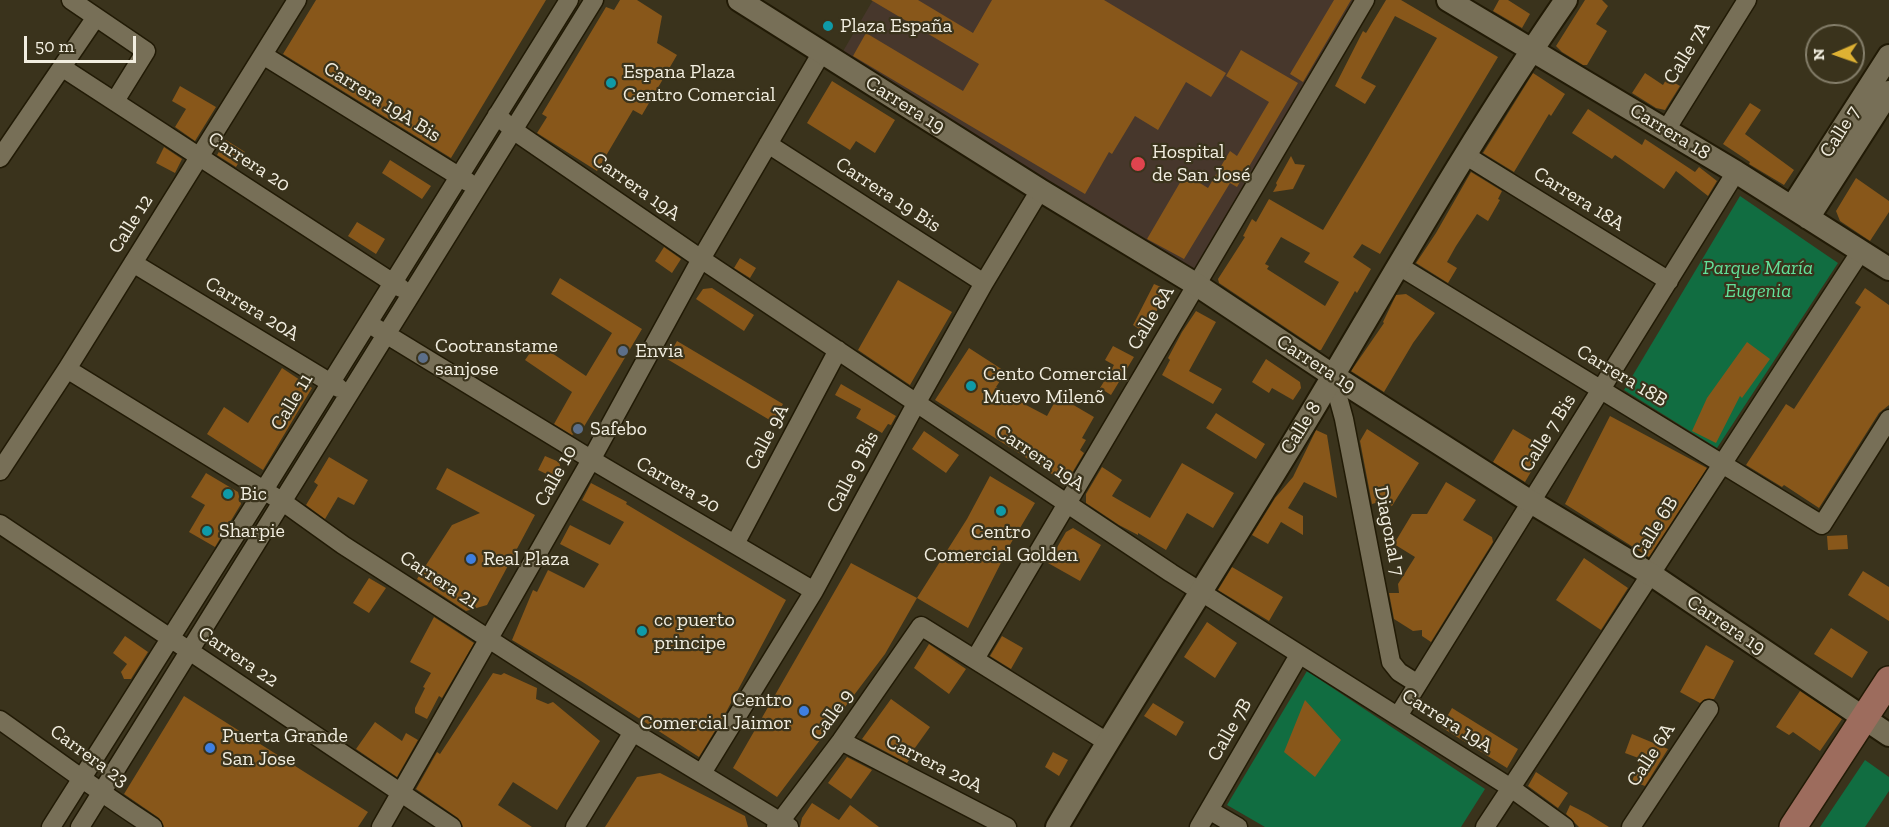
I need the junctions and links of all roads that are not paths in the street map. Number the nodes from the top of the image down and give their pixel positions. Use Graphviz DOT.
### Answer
graph roads {
  1 [pos="70,0"];
  2 [pos="297,0"];
  3 [pos="570,0"];
  4 [pos="594,0"];
  5 [pos="740,0"];
  6 [pos="1365,0"];
  7 [pos="1448,0"];
  8 [pos="1566,0"];
  9 [pos="1747,0"];
  10 [pos="96,17"];
  11 [pos="1531,50"];
  12 [pos="822,52"];
  13 [pos="263,55"];
  14 [pos="1889,56"];
  15 [pos="63,68"];
  16 [pos="1889,92"];
  17 [pos="115,101"];
  18 [pos="497,115"];
  19 [pos="513,130"];
  20 [pos="1666,130"];
  21 [pos="768,144"];
  22 [pos="1465,155"];
  23 [pos="200,157"];
  24 [pos="0,158"];
  25 [pos="1736,172"];
  26 [pos="459,176"];
  27 [pos="477,187"];
  28 [pos="1041,190"];
  29 [pos="1800,213"];
  30 [pos="1861,251"];
  31 [pos="701,259"];
  32 [pos="133,263"];
  33 [pos="1399,266"];
  34 [pos="1889,269"];
  35 [pos="1669,281"];
  36 [pos="392,283"];
  37 [pos="984,283"];
  38 [pos="1197,285"];
  39 [pos="411,294"];
  40 [pos="368,322"];
  41 [pos="386,335"];
  42 [pos="838,350"];
  43 [pos="67,369"];
  44 [pos="1332,375"];
  45 [pos="330,382"];
  46 [pos="1601,390"];
  47 [pos="349,393"];
  48 [pos="917,402"];
  49 [pos="1889,419"];
  50 [pos="591,460"];
  51 [pos="1721,463"];
  52 [pos="0,471"];
  53 [pos="264,490"];
  54 [pos="283,502"];
  55 [pos="1531,502"];
  56 [pos="1067,504"];
  57 [pos="0,524"];
  58 [pos="735,544"];
  59 [pos="1652,574"];
  60 [pos="814,591"];
  61 [pos="1199,592"];
  62 [pos="170,638"];
  63 [pos="490,639"];
  64 [pos="189,651"];
  65 [pos="1299,655"];
  66 [pos="975,659"];
  67 [pos="1889,680"];
  68 [pos="1418,684"];
  69 [pos="1709,709"];
  70 [pos="1398,716"];
  71 [pos="1864,719"];
  72 [pos="0,720"];
  73 [pos="633,732"];
  74 [pos="1889,735"];
  75 [pos="841,741"];
  76 [pos="1107,742"];
  77 [pos="702,773"];
  78 [pos="82,778"];
  79 [pos="1511,788"];
  80 [pos="400,792"];
  81 [pos="100,794"];
  82 [pos="1209,810"];
  83 [pos="781,825"];
  84 [pos="51,827"];
  85 [pos="80,827"];
  86 [pos="153,827"];
  87 [pos="381,827"];
  88 [pos="452,827"];
  89 [pos="575,827"];
  90 [pos="1007,827"];
  91 [pos="1057,827"];
  92 [pos="1199,827"];
  93 [pos="1238,827"];
  94 [pos="1485,827"];
  95 [pos="1565,827"];
  96 [pos="1631,827"];
  97 [pos="1793,827"];
  1 -- 10 [label="street"];
  2 -- 13 [label="street, Calle 12"];
  3 -- 18 [label="street, Calle 11"];
  4 -- 19 [label="street"];
  5 -- 12 [label="street, Carrera 19"];
  6 -- 38 [label="street, Calle 8A"];
  7 -- 11 [label="street, Carrera 18"];
  8 -- 11 [label="street, Calle 8"];
  9 -- 20 [label="street, Calle 7A"];
  10 -- 15 [label="street"];
  10 -- 17 [label="street"];
  11 -- 20 [label="street, Carrera 18"];
  11 -- 22 [label="street, Calle 8"];
  12 -- 21 [label="street, Calle 10"];
  12 -- 28 [label="street, Carrera 19"];
  13 -- 23 [label="street, Calle 12"];
  13 -- 26 [label="street, Carrera 19A Bis"];
  14 -- 29 [label="street, Calle 7"];
  15 -- 17 [label="street, Carrera 20"];
  15 -- 24 [label="street"];
  16 -- 29 [label="street, Calle 7"];
  17 -- 23 [label="street, Carrera 20"];
  18 -- 19 [label="street, Carrera 19A"];
  18 -- 26 [label="street, Calle 11"];
  19 -- 27 [label="street"];
  19 -- 31 [label="street, Carrera 19A"];
  20 -- 25 [label="street, Carrera 18"];
  21 -- 31 [label="street, Calle 10"];
  21 -- 37 [label="street, Carrera 19 Bis"];
  22 -- 33 [label="street, Calle 8"];
  22 -- 35 [label="street, Carrera 18A"];
  23 -- 32 [label="street, Calle 12"];
  23 -- 36 [label="street, Carrera 20"];
  25 -- 29 [label="street, Carrera 18"];
  25 -- 35 [label="street, Calle 7 Bis"];
  26 -- 27 [label="street, Carrera 19A Bis"];
  26 -- 36 [label="street, Calle 11"];
  27 -- 39 [label="street"];
  28 -- 37 [label="street, Calle 9 Bis"];
  28 -- 38 [label="street, Carrera 19"];
  29 -- 30 [label="street, Carrera 18"];
  30 -- 34 [label="street, Carrera 18"];
  30 -- 51 [label="street, Calle 6B"];
  31 -- 42 [label="street, Carrera 19A"];
  31 -- 50 [label="street, Calle 10"];
  32 -- 43 [label="street, Calle 12"];
  32 -- 45 [label="street, Carrera 20A"];
  33 -- 44 [label="street, Calle 8"];
  33 -- 46 [label="street, Carrera 18B"];
  35 -- 46 [label="street, Calle 7 Bis"];
  36 -- 39 [label="street, Carrera 20"];
  36 -- 40 [label="street, Calle 11"];
  37 -- 48 [label="street, Calle 9 Bis"];
  38 -- 44 [label="street, Carrera 19"];
  38 -- 56 [label="street, Calle 8A"];
  39 -- 41 [label="street"];
  40 -- 41 [label="street, Carrera 20"];
  40 -- 45 [label="street, Calle 11"];
  41 -- 47 [label="street"];
  41 -- 50 [label="street, Carrera 20"];
  42 -- 48 [label="street, Carrera 19A"];
  42 -- 58 [label="street, Calle 9A"];
  43 -- 52 [label="street, Calle 12"];
  43 -- 53 [label="street, Carrera 21"];
  44 -- 55 [label="street, Carrera 19"];
  44 -- 61 [label="street, Calle 8"];
  44 -- 68 [label="street, Diagonal 7"];
  45 -- 47 [label="street, Carrera 20A"];
  45 -- 53 [label="street, Calle 11"];
  46 -- 51 [label="street, Carrera 18B"];
  46 -- 55 [label="street, Calle 7 Bis"];
  47 -- 54 [label="street"];
  48 -- 56 [label="street, Carrera 19A"];
  48 -- 60 [label="street, Calle 9 Bis"];
  49 -- 51 [label="street, Carrera 18B"];
  50 -- 58 [label="street, Carrera 20"];
  50 -- 63 [label="street, Calle 10"];
  51 -- 59 [label="street, Calle 6B"];
  53 -- 54 [label="street, Carrera 21"];
  53 -- 62 [label="street, Calle 11"];
  54 -- 63 [label="street, Carrera 21"];
  54 -- 64 [label="street"];
  55 -- 59 [label="street, Carrera 19"];
  55 -- 68 [label="street, Calle 7 Bis"];
  56 -- 61 [label="street, Carrera 19A"];
  56 -- 66 [label="street, Calle 8A"];
  57 -- 62 [label="street, Carrera 22"];
  58 -- 60 [label="street, Carrera 20"];
  59 -- 71 [label="street, Carrera 19"];
  59 -- 79 [label="street, Calle 6B"];
  60 -- 77 [label="street, Calle 9 Bis"];
  61 -- 65 [label="street, Carrera 19A"];
  61 -- 76 [label="street, Calle 8"];
  62 -- 64 [label="street, Carrera 22"];
  62 -- 78 [label="street, Calle 11"];
  63 -- 73 [label="street, Carrera 21"];
  63 -- 80 [label="street, Calle 10"];
  64 -- 80 [label="street, Carrera 22"];
  64 -- 81 [label="street"];
  65 -- 70 [label="street, Carrera 19A"];
  65 -- 82 [label="street, Calle 7B"];
  66 -- 75 [label="street, Calle 9"];
  66 -- 76 [label="street"];
  67 -- 71 [label="main road"];
  68 -- 70 [label="street, Calle 7 Bis"];
  69 -- 96 [label="street, Calle 6A"];
  70 -- 79 [label="street, Carrera 19A"];
  71 -- 74 [label="street, Carrera 19"];
  71 -- 97 [label="main road"];
  72 -- 78 [label="street, Carrera 23"];
  73 -- 77 [label="street, Carrera 21"];
  73 -- 89 [label="street"];
  75 -- 83 [label="street, Calle 9"];
  75 -- 90 [label="street, Carrera 20A"];
  76 -- 91 [label="street, Calle 8"];
  77 -- 83 [label="street, Carrera 21"];
  78 -- 81 [label="street, Carrera 23"];
  78 -- 84 [label="street, Calle 11"];
  79 -- 94 [label="street, Calle 6B"];
  79 -- 95 [label="street, Carrera 19A"];
  80 -- 87 [label="street, Calle 10"];
  80 -- 88 [label="street, Carrera 22"];
  81 -- 85 [label="street"];
  81 -- 86 [label="street, Carrera 23"];
  82 -- 92 [label="street, Calle 7B"];
  82 -- 93 [label="street"];
}
